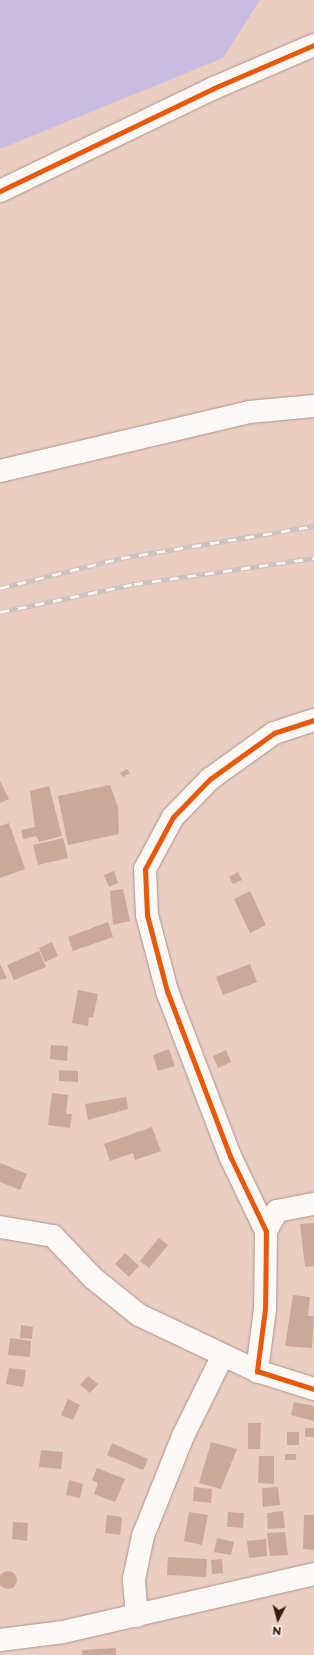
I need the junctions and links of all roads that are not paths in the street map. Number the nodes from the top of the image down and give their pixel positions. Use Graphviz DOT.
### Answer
graph roads {
  1 [pos="314,45"];
  2 [pos="0,191"];
  3 [pos="314,406"];
  4 [pos="0,471"];
  5 [pos="314,720"];
  6 [pos="314,1204"];
  7 [pos="0,1227"];
  8 [pos="266,1231"];
  9 [pos="222,1357"];
  10 [pos="257,1371"];
  11 [pos="314,1389"];
  12 [pos="314,1574"];
  13 [pos="137,1616"];
  14 [pos="0,1640"];
  1 -- 2 [label="street"];
  3 -- 4 [label="street"];
  5 -- 8 [label="street"];
  6 -- 8 [label="street"];
  7 -- 9 [label="street"];
  8 -- 10 [label="street"];
  9 -- 10 [label="street"];
  9 -- 13 [label="street"];
  10 -- 11 [label="street"];
  12 -- 13 [label="street"];
  13 -- 14 [label="street"];
}
